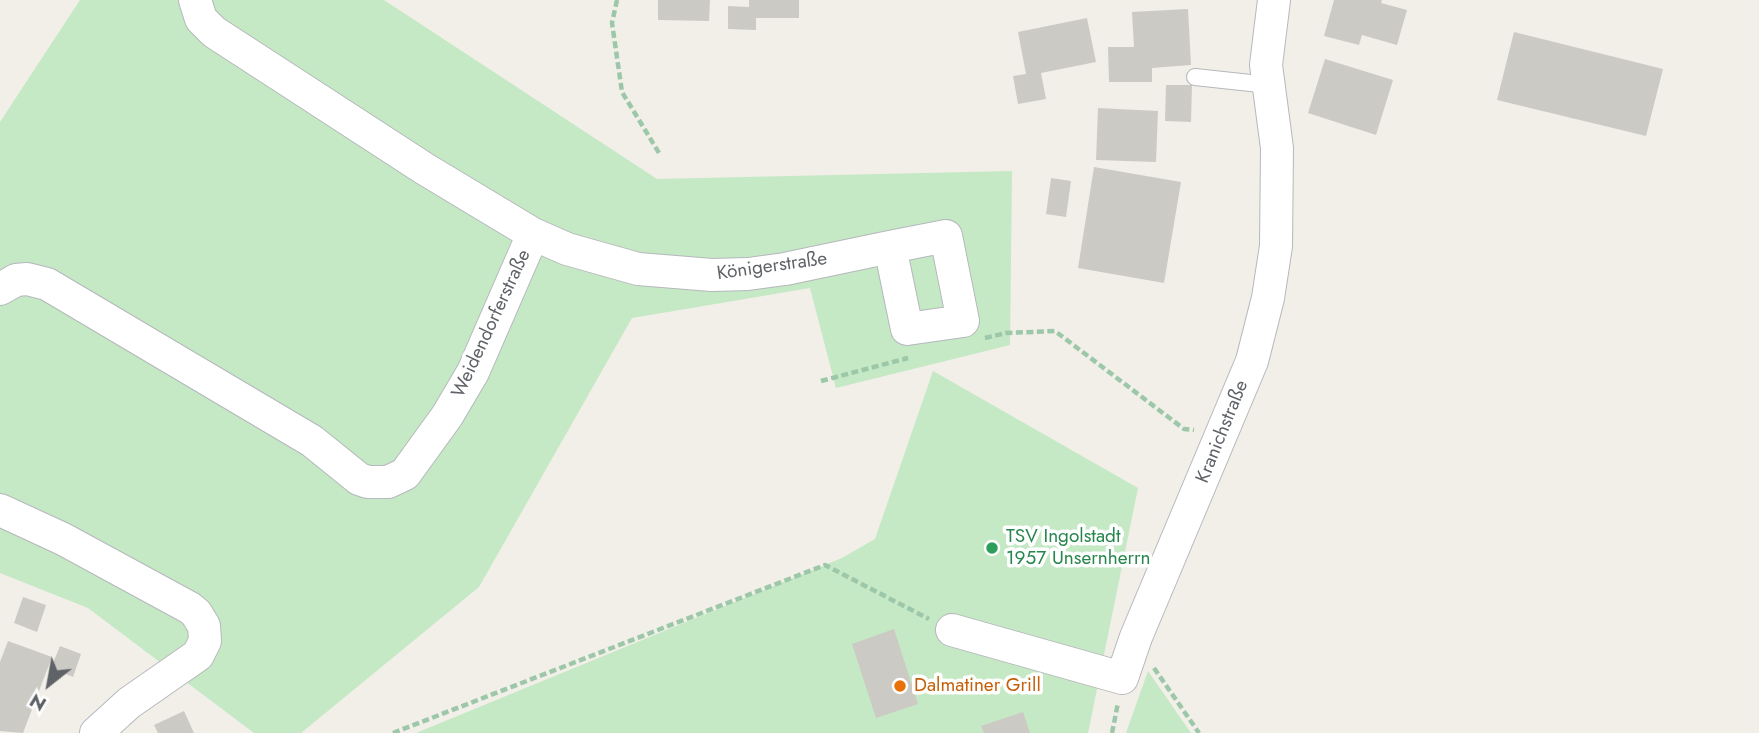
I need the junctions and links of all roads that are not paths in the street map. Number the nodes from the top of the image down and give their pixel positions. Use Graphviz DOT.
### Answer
graph roads {
  1 [pos="195,0"];
  2 [pos="1274,0"];
  3 [pos="1195,77"];
  4 [pos="1269,85"];
  5 [pos="533,234"];
  6 [pos="890,247"];
  7 [pos="0,289"];
  8 [pos="0,510"];
  9 [pos="952,631"];
  10 [pos="96,733"];
  1 -- 5 [label="street, Weidendorferstraße"];
  2 -- 4 [label="street, Kranichstraße"];
  3 -- 4 [label="lane"];
  4 -- 9 [label="street, Kranichstraße"];
  5 -- 6 [label="street, Königerstraße"];
  5 -- 7 [label="street, Weidendorferstraße"];
  8 -- 10 [label="street"];
}
